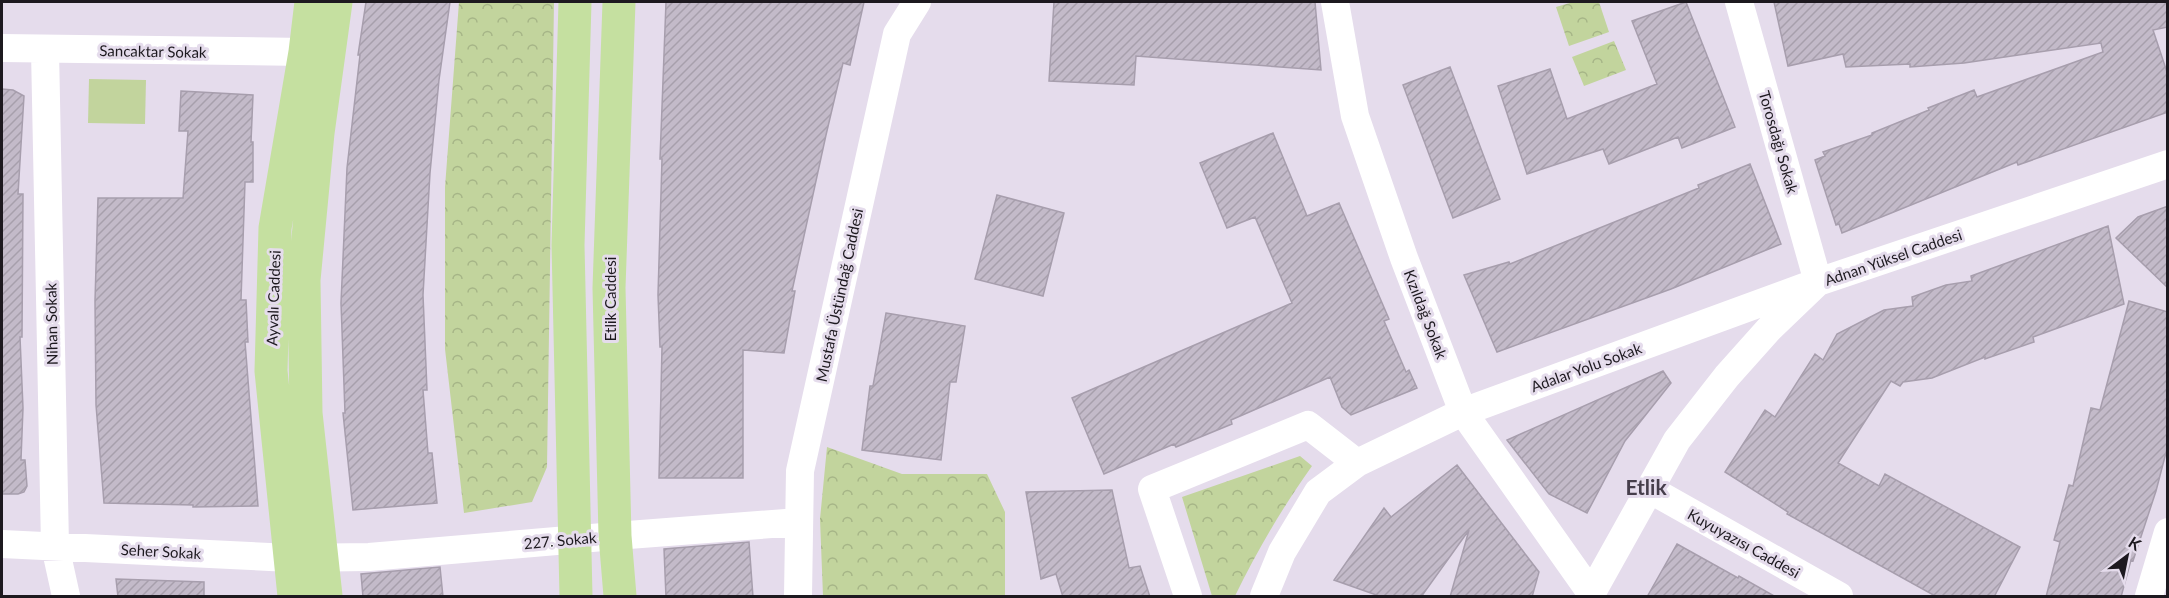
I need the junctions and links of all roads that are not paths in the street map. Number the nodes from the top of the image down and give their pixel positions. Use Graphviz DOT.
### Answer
graph roads {
  1 [pos="311,2"];
  2 [pos="336,2"];
  3 [pos="575,2"];
  4 [pos="619,2"];
  5 [pos="917,2"];
  6 [pos="1335,2"];
  7 [pos="1739,2"];
  8 [pos="2,48"];
  9 [pos="45,50"];
  10 [pos="305,52"];
  11 [pos="2168,164"];
  12 [pos="1818,282"];
  13 [pos="1463,412"];
  14 [pos="1357,462"];
  15 [pos="1649,489"];
  16 [pos="799,522"];
  17 [pos="2168,532"];
  18 [pos="615,536"];
  19 [pos="574,539"];
  20 [pos="2,544"];
  21 [pos="55,546"];
  22 [pos="305,558"];
  23 [pos="1591,595"];
  24 [pos="66,597"];
  25 [pos="294,597"];
  26 [pos="326,597"];
  27 [pos="576,597"];
  28 [pos="620,597"];
  29 [pos="798,597"];
  30 [pos="1188,597"];
  31 [pos="1264,597"];
  32 [pos="1839,597"];
  33 [pos="2149,597"];
  1 -- 10 [label="main road, Ayvalı Caddesi"];
  2 -- 22 [label="main road, Ayvalı Caddesi"];
  3 -- 19 [label="main road"];
  4 -- 18 [label="main road, Etlik Caddesi"];
  5 -- 16 [label="street, Mustafa Üstündağ Caddesi"];
  6 -- 13 [label="street, Kızıldağ Sokak"];
  7 -- 12 [label="street, Torosdağı Sokak"];
  8 -- 9 [label="street, Sancaktar Sokak"];
  9 -- 10 [label="street, Sancaktar Sokak"];
  9 -- 21 [label="street, Nihan Sokak"];
  10 -- 22 [label="main road, Ayvalı Caddesi"];
  11 -- 12 [label="street, Adnan Yüksel Caddesi"];
  12 -- 13 [label="street, Adalar Yolu Sokak"];
  12 -- 15 [label="street, Adnan Yüksel Caddesi"];
  13 -- 14 [label="street, Adalar Yolu Sokak"];
  13 -- 23 [label="street, Kızıldağ Sokak"];
  14 -- 30 [label="street"];
  14 -- 31 [label="street, Adalar Yolu Sokak"];
  15 -- 23 [label="street, Adnan Yüksel Caddesi"];
  15 -- 32 [label="street, Kuyuyazısı Caddesi"];
  16 -- 18 [label="street, 227. Sokak"];
  16 -- 29 [label="street, Mustafa Üstündağ Caddesi"];
  17 -- 33 [label="street"];
  18 -- 19 [label="street, 227. Sokak"];
  18 -- 28 [label="main road, Etlik Caddesi"];
  19 -- 22 [label="street, 227. Sokak"];
  19 -- 27 [label="main road"];
  20 -- 21 [label="street, Seher Sokak"];
  21 -- 22 [label="street, Seher Sokak"];
  21 -- 24 [label="street, Nihan Sokak"];
  22 -- 25 [label="main road, Ayvalı Caddesi"];
  22 -- 26 [label="main road, Ayvalı Caddesi"];
}
